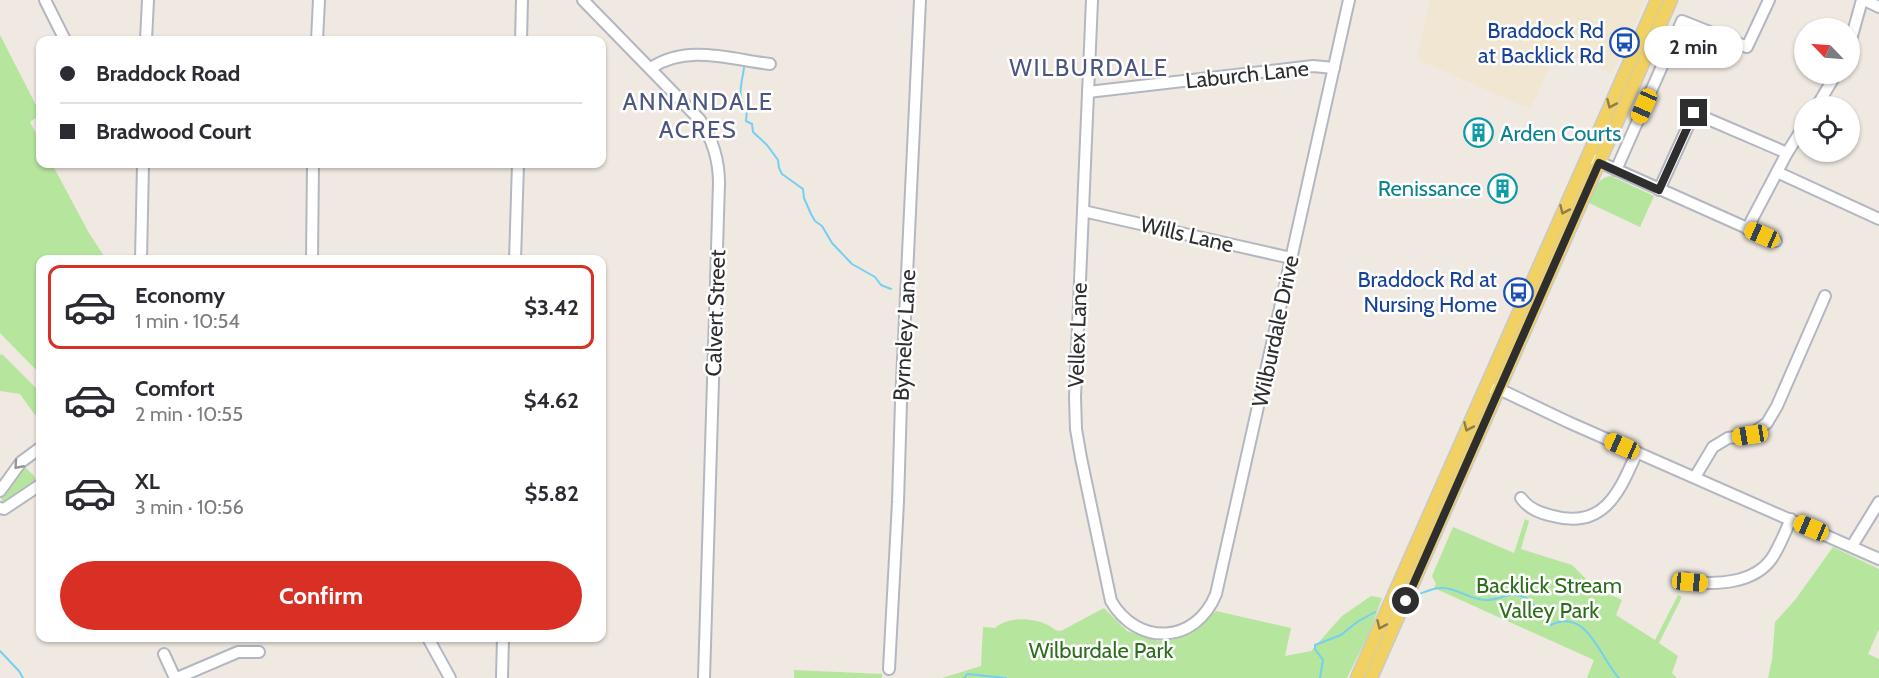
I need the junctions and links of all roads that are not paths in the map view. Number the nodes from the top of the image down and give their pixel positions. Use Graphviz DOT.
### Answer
graph roads {
  1 [pos="45,0"];
  2 [pos="148,0"];
  3 [pos="319,0"];
  4 [pos="522,0"];
  5 [pos="583,0"];
  6 [pos="920,0"];
  7 [pos="1092,0"];
  8 [pos="1349,0"];
  9 [pos="1656,0"];
  10 [pos="1671,0"];
  11 [pos="1769,0"];
  12 [pos="1863,0"];
  13 [pos="1879,7"];
  14 [pos="1858,18"];
  15 [pos="63,36"];
  16 [pos="146,36"];
  17 [pos="317,36"];
  18 [pos="521,36"];
  19 [pos="770,64"];
  20 [pos="651,68"];
  21 [pos="1334,68"];
  22 [pos="1088,92"];
  23 [pos="1794,141"];
  24 [pos="1786,153"];
  25 [pos="1594,160"];
  26 [pos="143,168"];
  27 [pos="314,168"];
  28 [pos="518,168"];
  29 [pos="1616,171"];
  30 [pos="1777,172"];
  31 [pos="1659,190"];
  32 [pos="1083,211"];
  33 [pos="1879,219"];
  34 [pos="1747,229"];
  35 [pos="1776,242"];
  36 [pos="141,255"];
  37 [pos="312,255"];
  38 [pos="514,255"];
  39 [pos="1291,258"];
  40 [pos="1825,296"];
  41 [pos="1485,389"];
  42 [pos="1499,389"];
  43 [pos="36,451"];
  44 [pos="1637,452"];
  45 [pos="1695,477"];
  46 [pos="36,487"];
  47 [pos="0,491"];
  48 [pos="1521,498"];
  49 [pos="1879,502"];
  50 [pos="0,508"];
  51 [pos="1791,519"];
  52 [pos="1852,546"];
  53 [pos="1879,559"];
  54 [pos="1686,578"];
  55 [pos="1164,634"];
  56 [pos="430,642"];
  57 [pos="503,642"];
  58 [pos="259,652"];
  59 [pos="164,654"];
  60 [pos="889,669"];
  61 [pos="176,678"];
  62 [pos="450,678"];
  63 [pos="502,678"];
  64 [pos="704,678"];
  65 [pos="1357,678"];
  66 [pos="1371,678"];
  1 -- 15 [label="street"];
  2 -- 16 [label="street"];
  3 -- 17 [label="street"];
  4 -- 18 [label="street"];
  5 -- 20 [label="street, Calvert Street"];
  6 -- 60 [label="street, Byrneley Lane"];
  7 -- 22 [label="street, Vellex Lane"];
  8 -- 21 [label="street, Wilburdale Drive"];
  9 -- 25 [label="main road, one-way"];
  10 -- 25 [label="main road"];
  11 -- 29 [label="street"];
  12 -- 13 [label="street"];
  12 -- 14 [label="street"];
  19 -- 20 [label="street"];
  20 -- 64 [label="street, Calvert Street"];
  21 -- 22 [label="street, Laburch Lane"];
  21 -- 39 [label="street, Wilburdale Drive"];
  22 -- 32 [label="street, Vellex Lane"];
  23 -- 24 [label="street"];
  24 -- 30 [label="street"];
  24 -- 31 [label="street"];
  25 -- 29 [label="street"];
  25 -- 41 [label="main road, one-way"];
  25 -- 42 [label="main road"];
  26 -- 36 [label="street"];
  27 -- 37 [label="street"];
  28 -- 38 [label="street"];
  29 -- 31 [label="street"];
  30 -- 33 [label="street"];
  30 -- 34 [label="street"];
  31 -- 34 [label="street"];
  32 -- 39 [label="street, Wills Lane"];
  32 -- 55 [label="street, Vellex Lane"];
  34 -- 35 [label="street"];
  39 -- 55 [label="street, Wilburdale Drive"];
  40 -- 45 [label="street"];
  41 -- 42 [label="street"];
  41 -- 65 [label="main road, one-way"];
  42 -- 44 [label="street"];
  42 -- 66 [label="main road"];
  43 -- 47 [label="street, one-way"];
  44 -- 45 [label="street"];
  44 -- 48 [label="street"];
  45 -- 51 [label="street"];
  46 -- 50 [label="street"];
  49 -- 52 [label="street"];
  51 -- 52 [label="street"];
  51 -- 54 [label="street"];
  52 -- 53 [label="street"];
  56 -- 62 [label="street"];
  57 -- 63 [label="street"];
  58 -- 61 [label="street"];
  59 -- 61 [label="street"];
}
